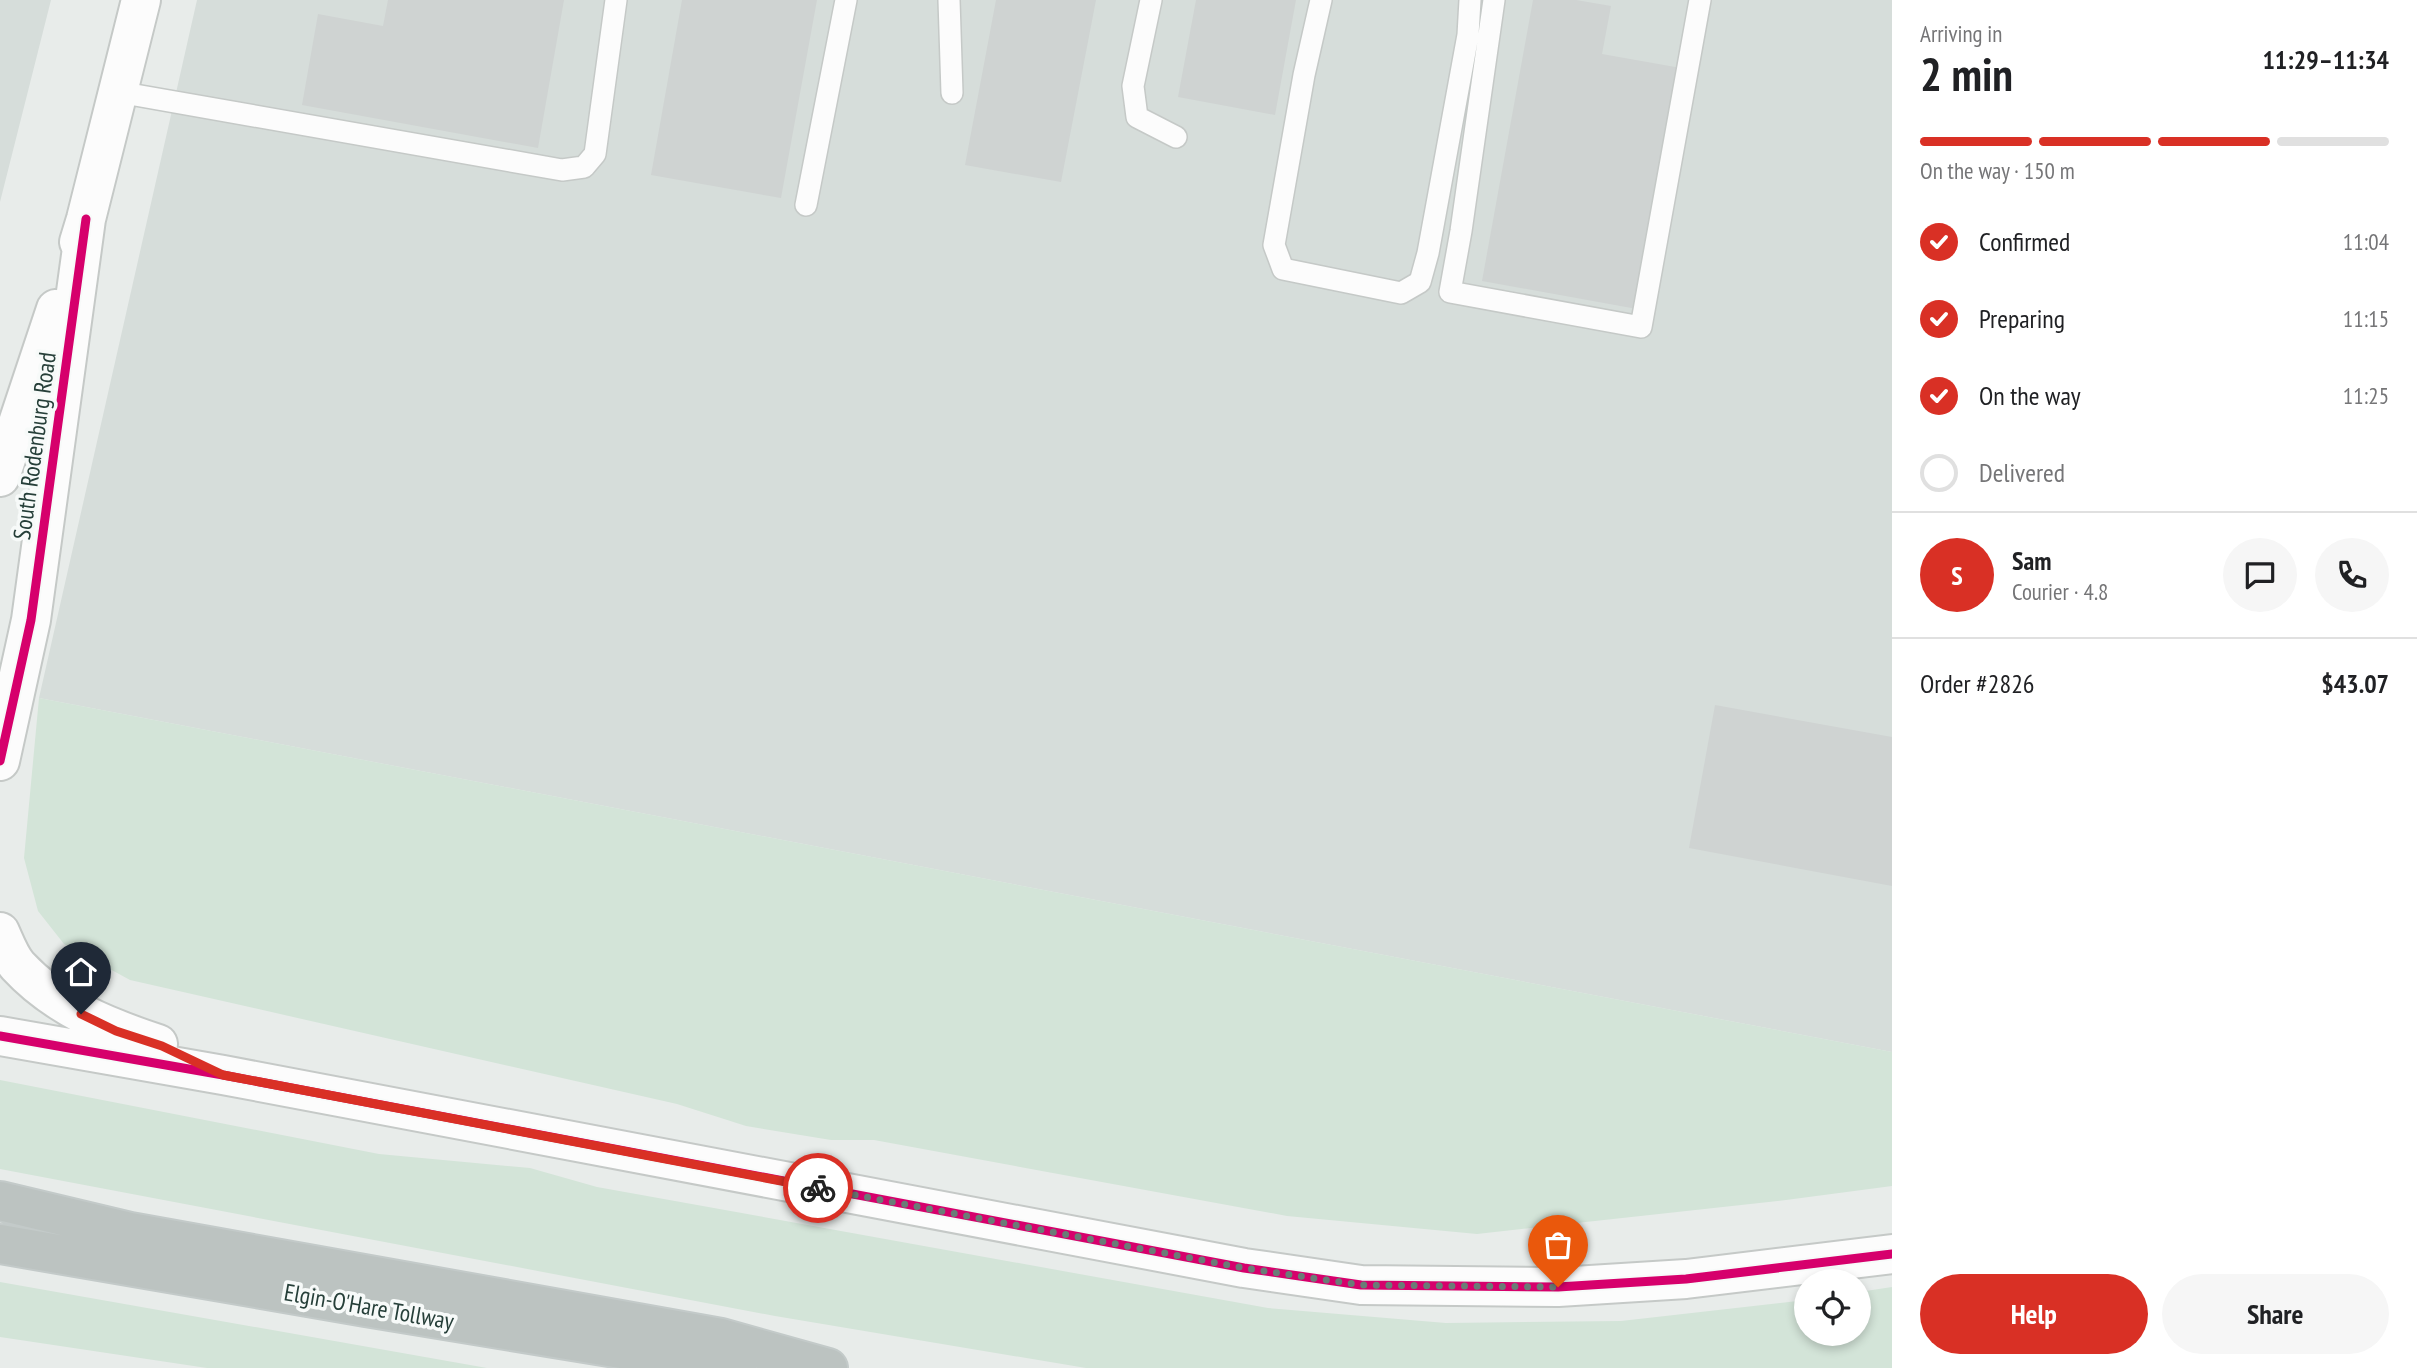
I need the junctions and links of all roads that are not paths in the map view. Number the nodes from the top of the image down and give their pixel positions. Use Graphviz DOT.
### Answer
graph roads {
  1 [pos="141,0"];
  2 [pos="615,0"];
  3 [pos="846,0"];
  4 [pos="949,0"];
  5 [pos="1151,0"];
  6 [pos="1321,0"];
  7 [pos="1470,0"];
  8 [pos="1494,0"];
  9 [pos="1700,0"];
  10 [pos="118,92"];
  11 [pos="952,93"];
  12 [pos="1176,137"];
  13 [pos="806,205"];
  14 [pos="86,219"];
  15 [pos="0,477"];
  16 [pos="0,761"];
  17 [pos="0,932"];
  18 [pos="0,1036"];
  19 [pos="223,1075"];
  20 [pos="1,1201"];
  21 [pos="0,1244"];
  22 [pos="1892,1254"];
  23 [pos="737,1368"];
  24 [pos="828,1368"];
  1 -- 10 [label="street, South Rodenburg Road"];
  2 -- 10 [label="lane"];
  3 -- 13 [label="lane"];
  4 -- 11 [label="lane"];
  5 -- 12 [label="lane"];
  6 -- 7 [label="lane"];
  8 -- 9 [label="lane"];
  10 -- 14 [label="street, South Rodenburg Road"];
  14 -- 15 [label="street, South Rodenburg Road"];
  14 -- 16 [label="street, South Rodenburg Road"];
  17 -- 19 [label="street"];
  18 -- 19 [label="street"];
  19 -- 22 [label="street"];
  20 -- 24 [label="highway"];
  21 -- 23 [label="highway, Elgin-O'Hare Tollway"];
}
